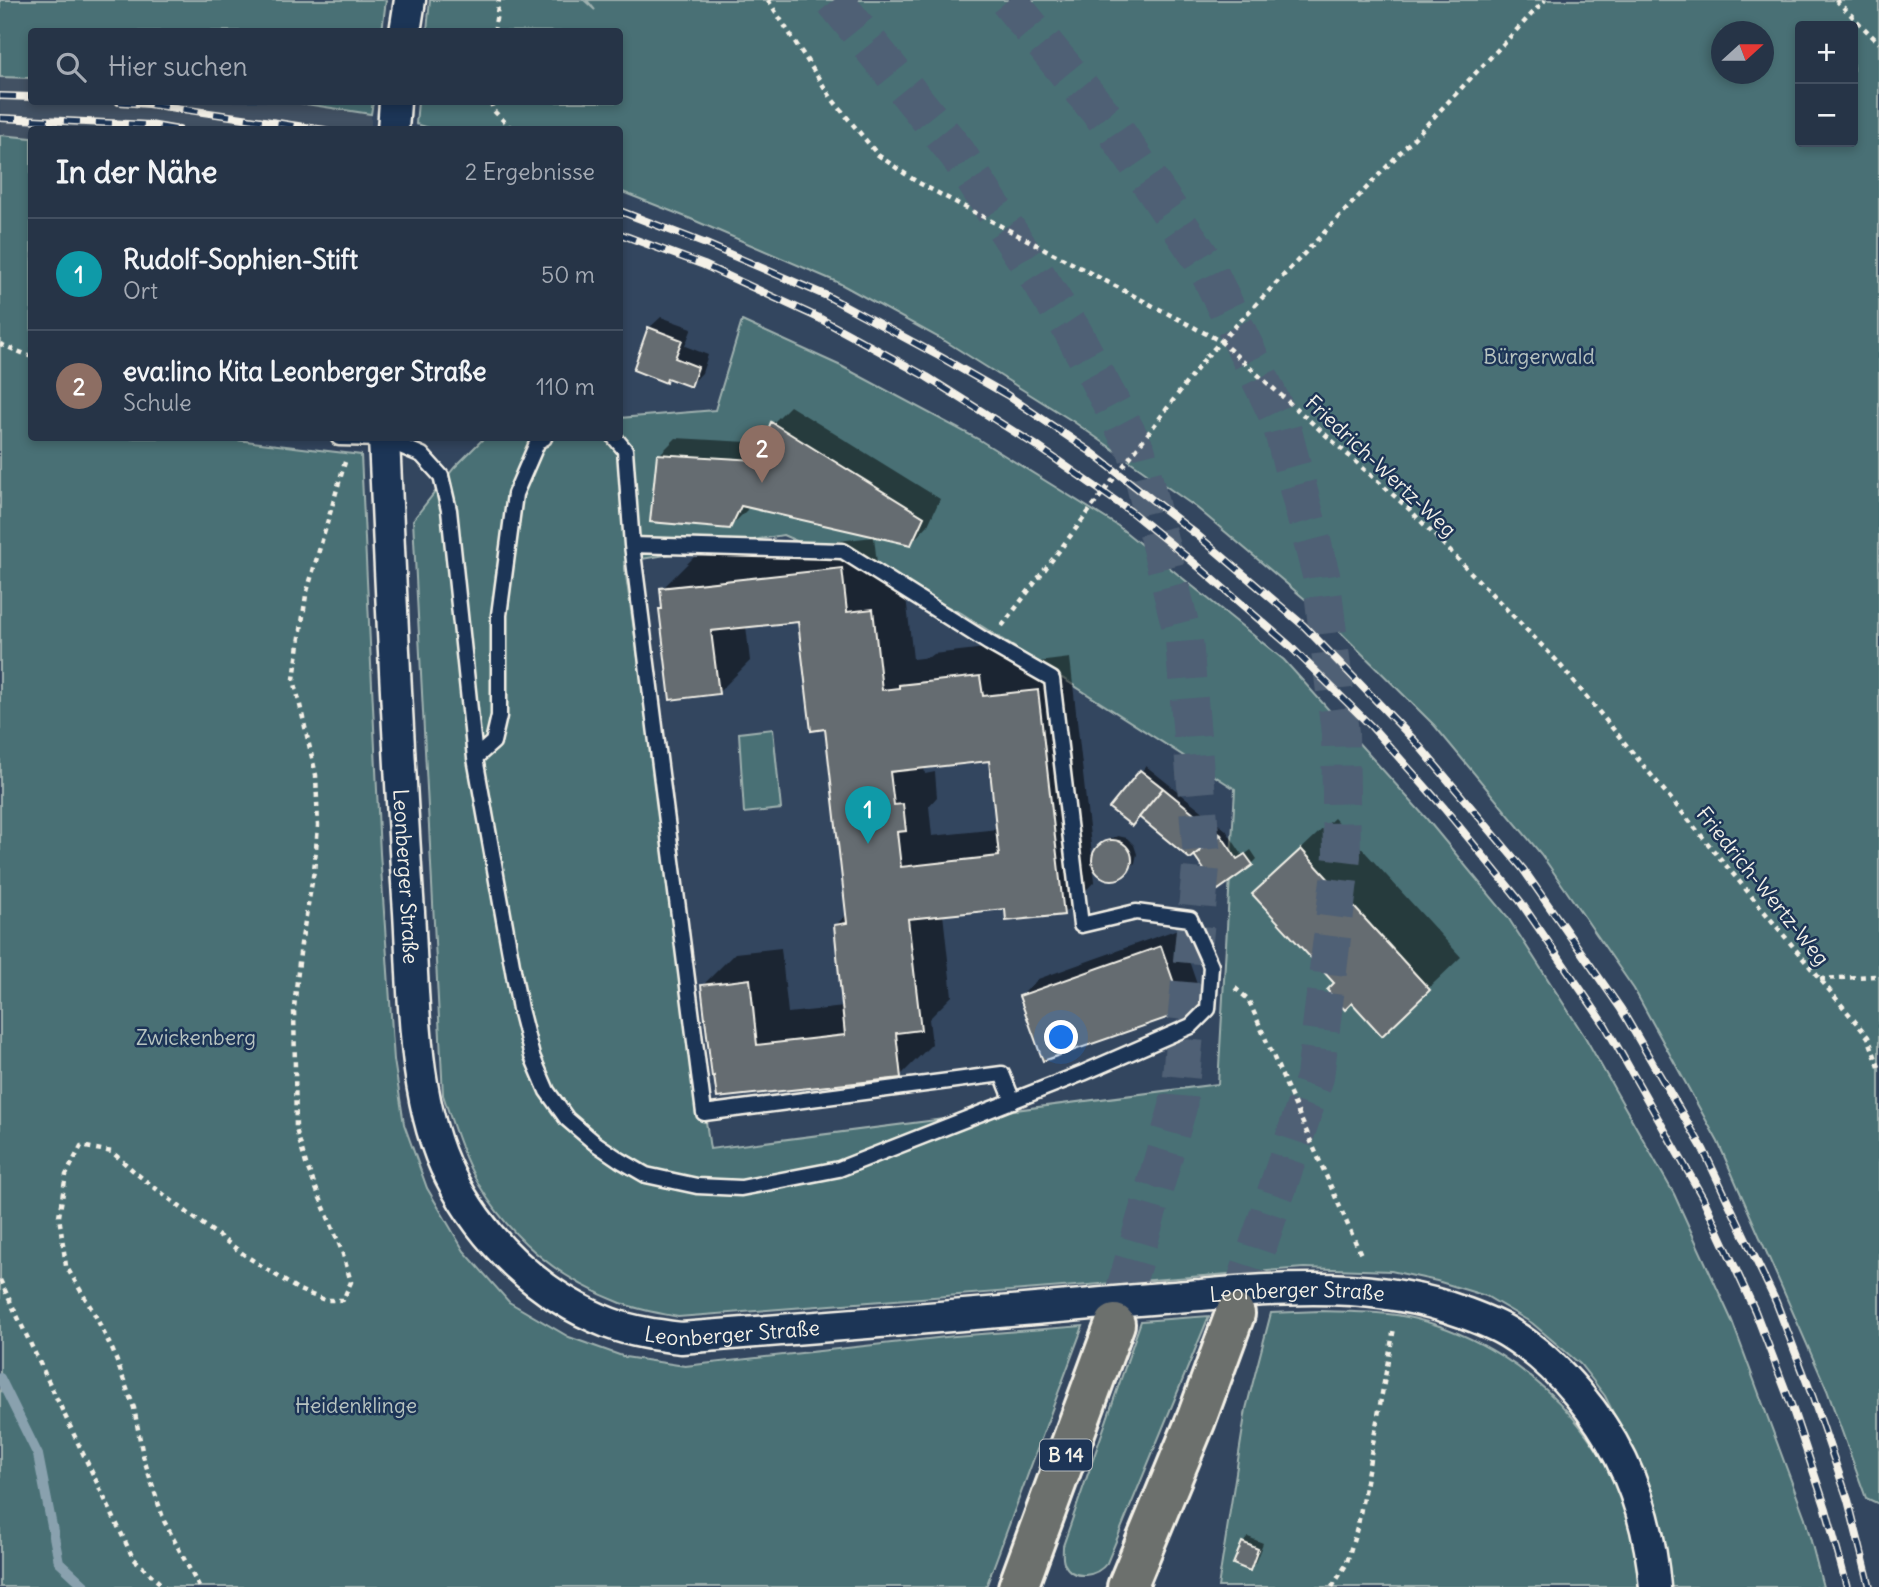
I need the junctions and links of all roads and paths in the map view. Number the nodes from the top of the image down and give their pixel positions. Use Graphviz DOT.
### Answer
graph roads {
  1 [pos="410,0"];
  2 [pos="499,0"];
  3 [pos="768,0"];
  4 [pos="1545,0"];
  5 [pos="1836,0"];
  6 [pos="406,28"];
  7 [pos="495,28"];
  8 [pos="1879,43"];
  9 [pos="395,105"];
  10 [pos="491,105"];
  11 [pos="393,126"];
  12 [pos="509,126"];
  13 [pos="1220,341"];
  14 [pos="0,344"];
  15 [pos="28,356"];
  16 [pos="351,441"];
  17 [pos="384,441"];
  18 [pos="390,441"];
  19 [pos="538,441"];
  20 [pos="618,441"];
  21 [pos="632,545"];
  22 [pos="1002,626"];
  23 [pos="475,758"];
  24 [pos="1879,978"];
  25 [pos="1819,979"];
  26 [pos="1248,999"];
  27 [pos="1879,1067"];
  28 [pos="1013,1101"];
  29 [pos="1365,1264"];
  30 [pos="0,1280"];
  31 [pos="1235,1314"];
  32 [pos="1395,1323"];
  33 [pos="1115,1324"];
  34 [pos="164,1587"];
  35 [pos="199,1587"];
  36 [pos="1018,1587"];
  37 [pos="1127,1587"];
  38 [pos="1332,1587"];
  39 [pos="1655,1587"];
  1 -- 6 [label="street"];
  2 -- 7 [label="path"];
  3 -- 13 [label="path, Friedrich-Wertz-Weg"];
  4 -- 13 [label="path"];
  5 -- 8 [label="path"];
  9 -- 11 [label="street"];
  10 -- 12 [label="path"];
  13 -- 22 [label="path, bridge"];
  13 -- 25 [label="path, Friedrich-Wertz-Weg"];
  14 -- 15 [label="path"];
  16 -- 35 [label="path"];
  17 -- 39 [label="street, Leonberger Straße"];
  18 -- 23 [label="lane"];
  19 -- 23 [label="lane"];
  20 -- 21 [label="lane"];
  21 -- 28 [label="lane"];
  21 -- 28 [label="lane"];
  23 -- 28 [label="lane"];
  24 -- 25 [label="path"];
  25 -- 27 [label="path, Friedrich-Wertz-Weg"];
  26 -- 29 [label="path"];
  30 -- 34 [label="path"];
  31 -- 37 [label="highway"];
  32 -- 38 [label="path"];
  33 -- 36 [label="highway, B 14"];
}
